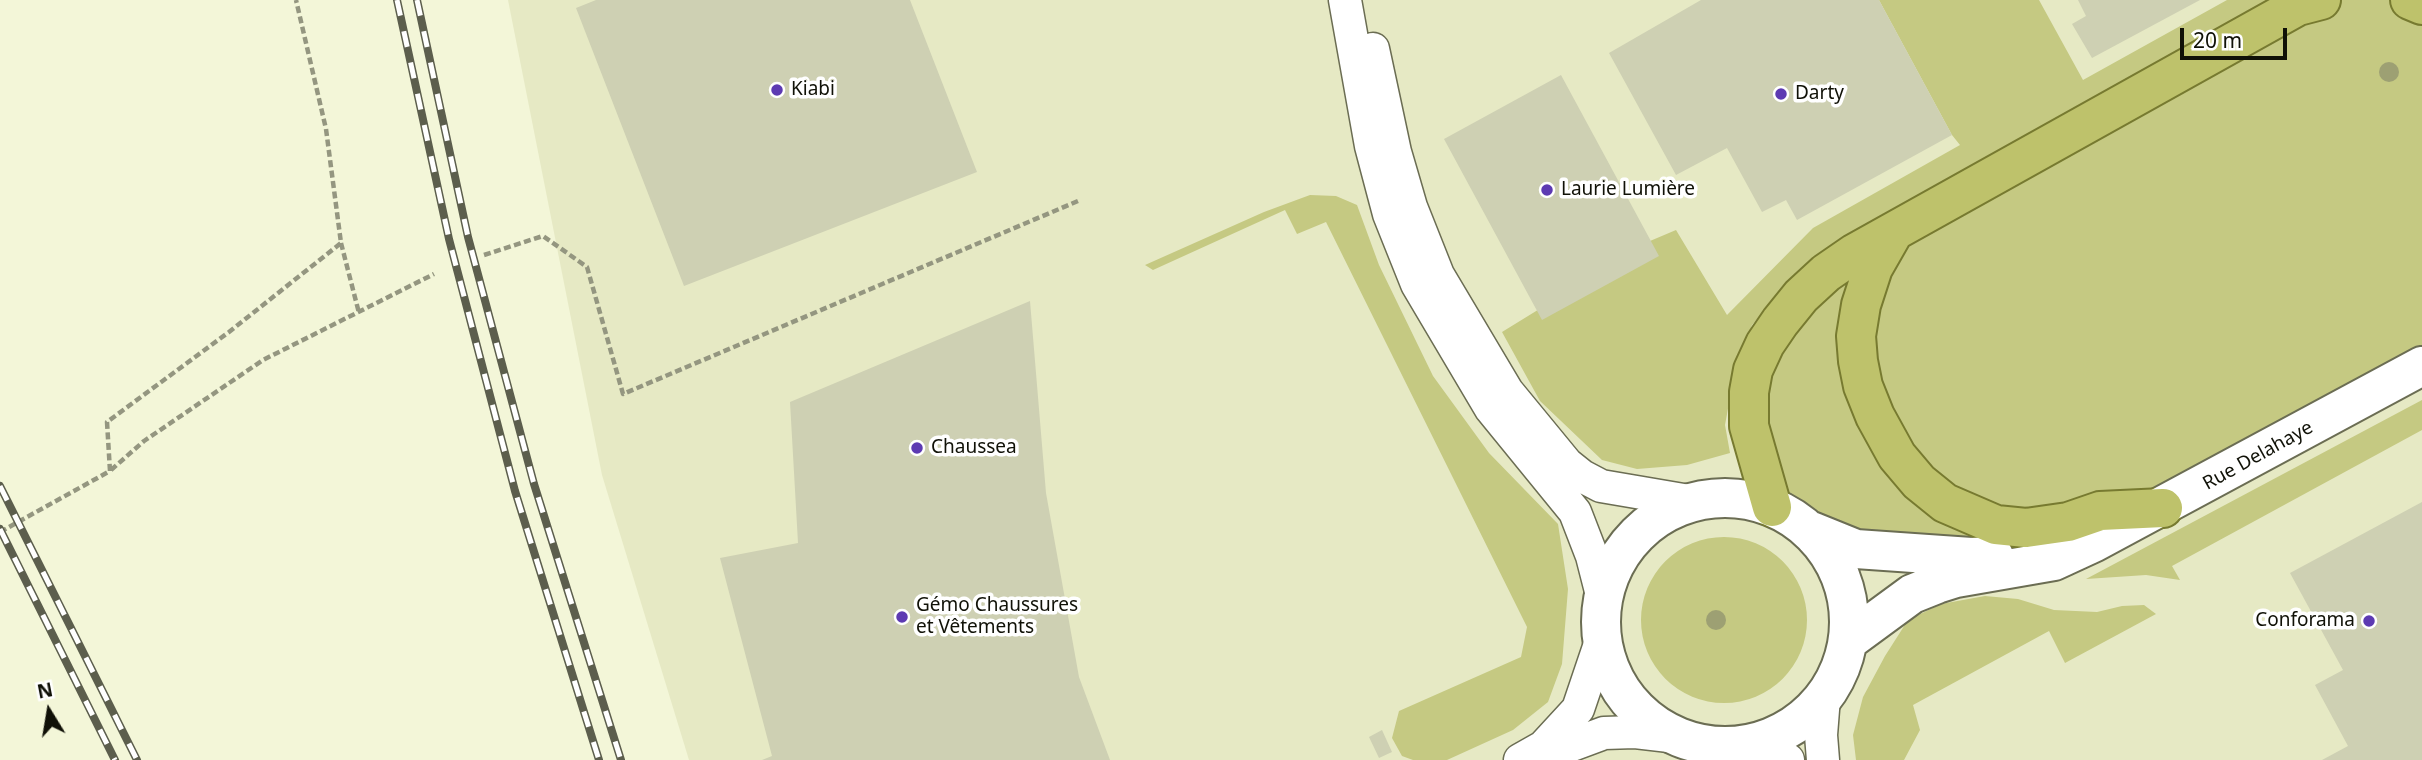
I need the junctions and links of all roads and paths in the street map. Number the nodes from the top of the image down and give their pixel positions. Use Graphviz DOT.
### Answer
graph roads {
  1 [pos="296,0"];
  2 [pos="1345,0"];
  3 [pos="1364,0"];
  4 [pos="2321,0"];
  5 [pos="2410,0"];
  6 [pos="2422,5"];
  7 [pos="1078,201"];
  8 [pos="1893,233"];
  9 [pos="341,243"];
  10 [pos="484,255"];
  11 [pos="434,274"];
  12 [pos="359,313"];
  13 [pos="2422,366"];
  14 [pos="110,471"];
  15 [pos="1695,502"];
  16 [pos="1772,507"];
  17 [pos="2163,508"];
  18 [pos="1807,528"];
  19 [pos="0,532"];
  20 [pos="2093,543"];
  21 [pos="1603,599"];
  22 [pos="1602,638"];
  23 [pos="1848,640"];
  24 [pos="1824,697"];
  25 [pos="1678,737"];
  26 [pos="1774,750"];
  27 [pos="1520,760"];
  28 [pos="1533,760"];
  29 [pos="1823,760"];
  1 -- 9 [label="path"];
  2 -- 21 [label="street"];
  3 -- 15 [label="street"];
  4 -- 8 [label="highway"];
  5 -- 6 [label="highway"];
  7 -- 10 [label="path"];
  8 -- 16 [label="highway"];
  8 -- 17 [label="highway"];
  9 -- 12 [label="path"];
  9 -- 14 [label="path"];
  11 -- 12 [label="path"];
  12 -- 14 [label="path"];
  13 -- 17 [label="street, Rue Delahaye"];
  14 -- 19 [label="path"];
  15 -- 16 [label="street"];
  15 -- 21 [label="street"];
  16 -- 18 [label="street"];
  17 -- 20 [label="street, Rue Delahaye"];
  18 -- 20 [label="street, Rue Delahaye"];
  18 -- 23 [label="street"];
  20 -- 23 [label="street, Rue Delahaye"];
  21 -- 22 [label="street"];
  22 -- 25 [label="street"];
  22 -- 27 [label="street"];
  23 -- 24 [label="street"];
  24 -- 26 [label="street"];
  24 -- 29 [label="street"];
  25 -- 26 [label="street"];
  25 -- 28 [label="street"];
}
